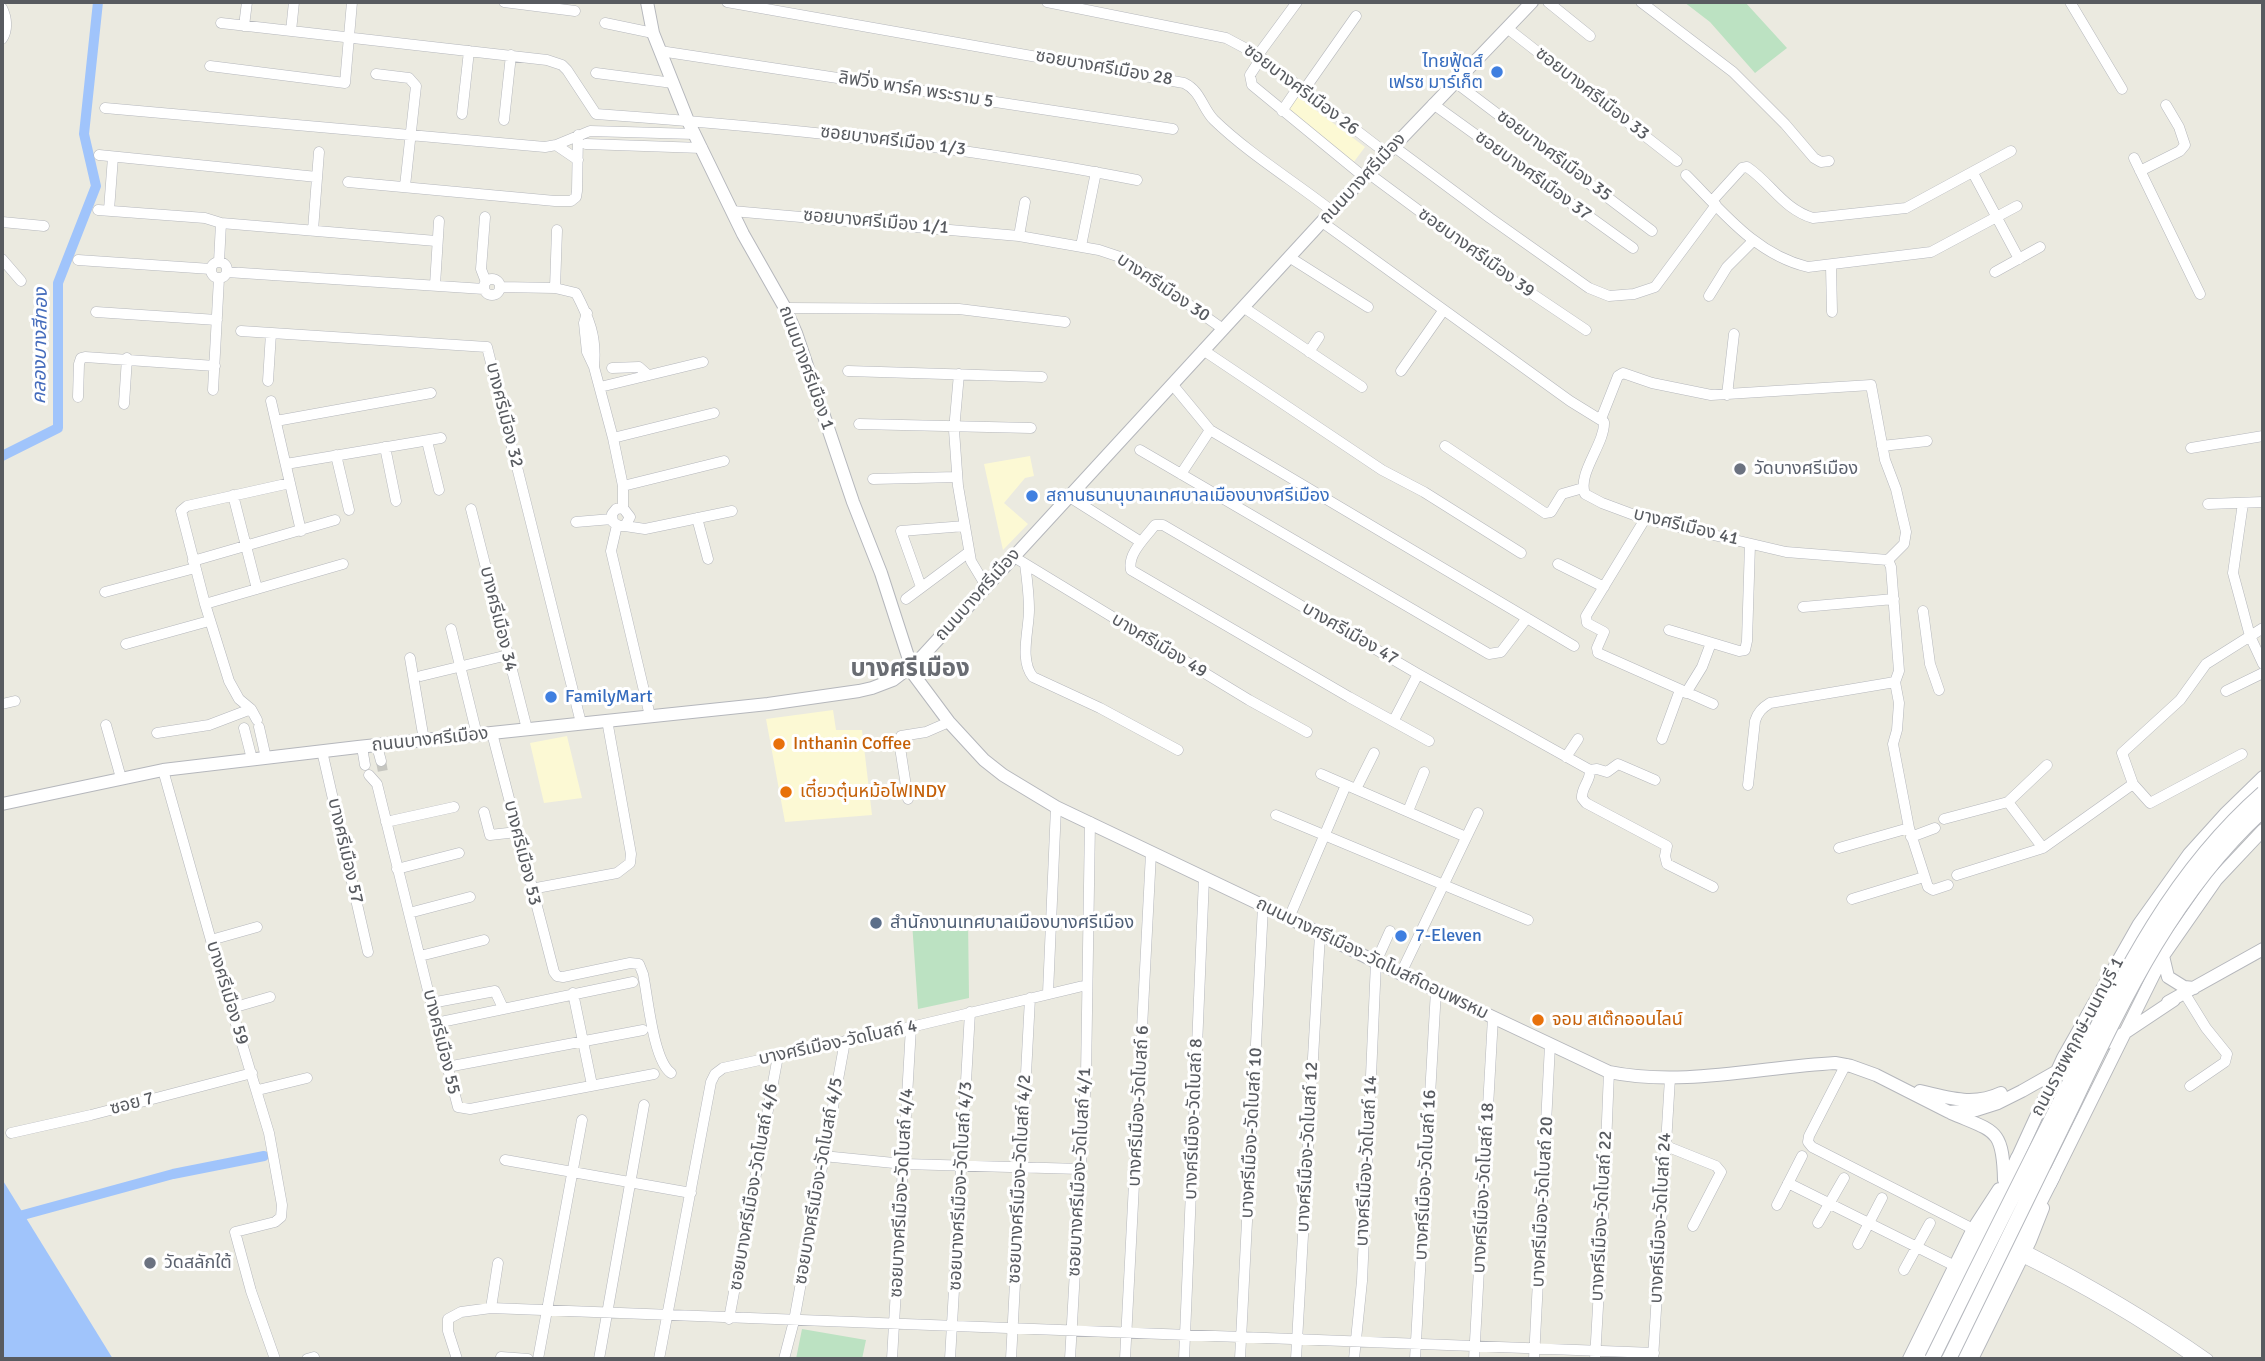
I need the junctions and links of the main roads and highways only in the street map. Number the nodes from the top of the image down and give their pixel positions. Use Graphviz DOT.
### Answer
graph roads {
  1 [pos="2263,793"];
  2 [pos="2263,810"];
  3 [pos="2018,1158"];
  4 [pos="2053,1176"];
  5 [pos="1920,1359"];
  6 [pos="1931,1359"];
  7 [pos="1949,1359"];
  8 [pos="1960,1359"];
  1 -- 6 [label="main road, ถนนราชพฤกษ์-นนทบุรี 1, bridge"];
  2 -- 7 [label="main road, ถนนราชพฤกษ์-นนทบุรี 1, bridge"];
  3 -- 5 [label="main road"];
  4 -- 8 [label="main road"];
}
